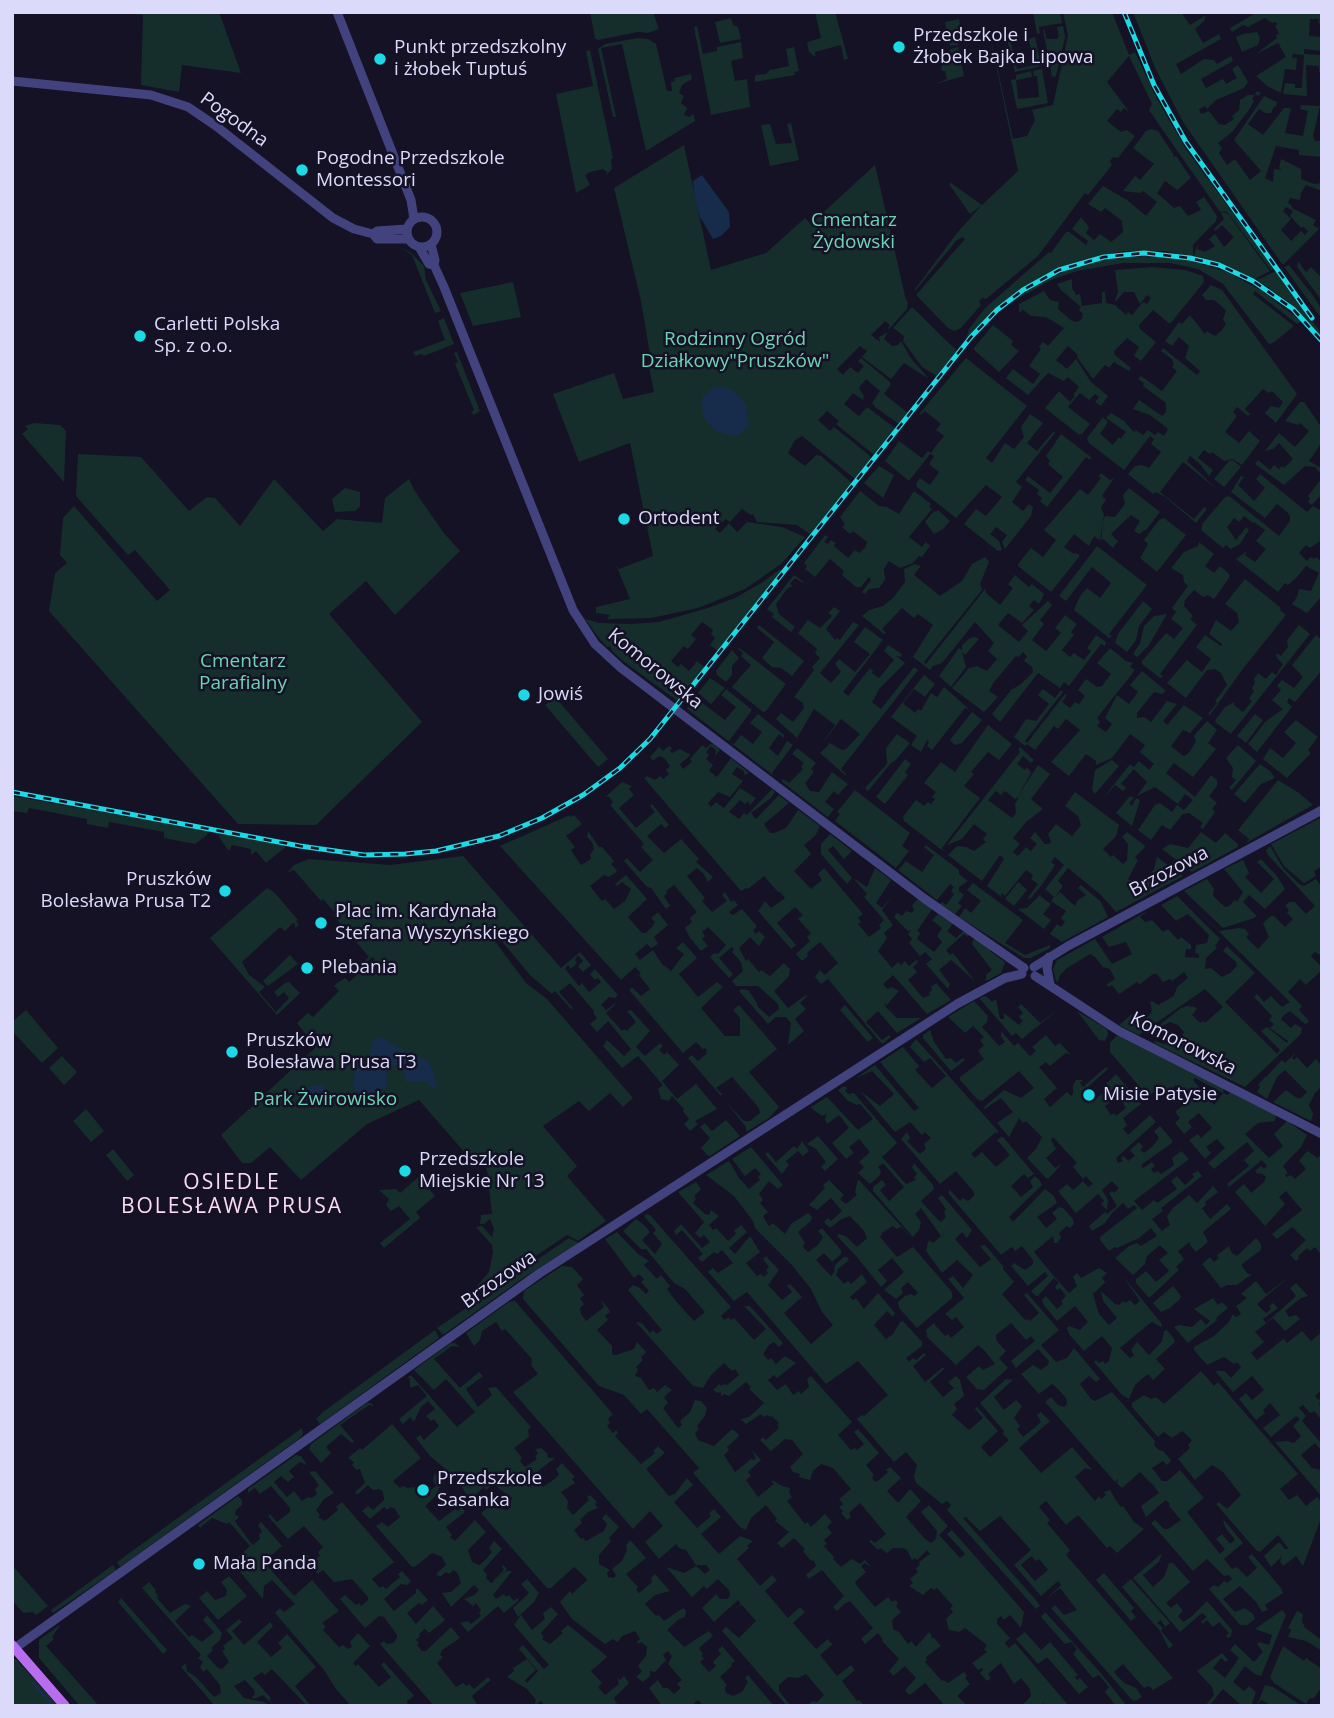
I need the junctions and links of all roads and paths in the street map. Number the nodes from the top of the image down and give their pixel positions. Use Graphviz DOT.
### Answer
graph roads {
  1 [pos="337,12"];
  2 [pos="12,81"];
  3 [pos="414,219"];
  4 [pos="407,234"];
  5 [pos="431,244"];
  6 [pos="419,247"];
  7 [pos="433,265"];
  8 [pos="1322,810"];
  9 [pos="1049,957"];
  10 [pos="1029,971"];
  11 [pos="1050,985"];
  12 [pos="1322,1134"];
  13 [pos="14,1646"];
  14 [pos="65,1706"];
  1 -- 3 [label="street"];
  2 -- 4 [label="street, Pogodna"];
  3 -- 4 [label="street"];
  3 -- 5 [label="street"];
  4 -- 6 [label="street"];
  5 -- 6 [label="street"];
  5 -- 7 [label="street, Komorowska"];
  6 -- 7 [label="street, Komorowska"];
  7 -- 10 [label="street, Komorowska"];
  8 -- 9 [label="street, Brzozowa"];
  9 -- 10 [label="street, Brzozowa"];
  9 -- 11 [label="street"];
  10 -- 11 [label="street, Komorowska"];
  10 -- 13 [label="street, Brzozowa"];
  11 -- 12 [label="street, Komorowska"];
  13 -- 14 [label="main road"];
}
